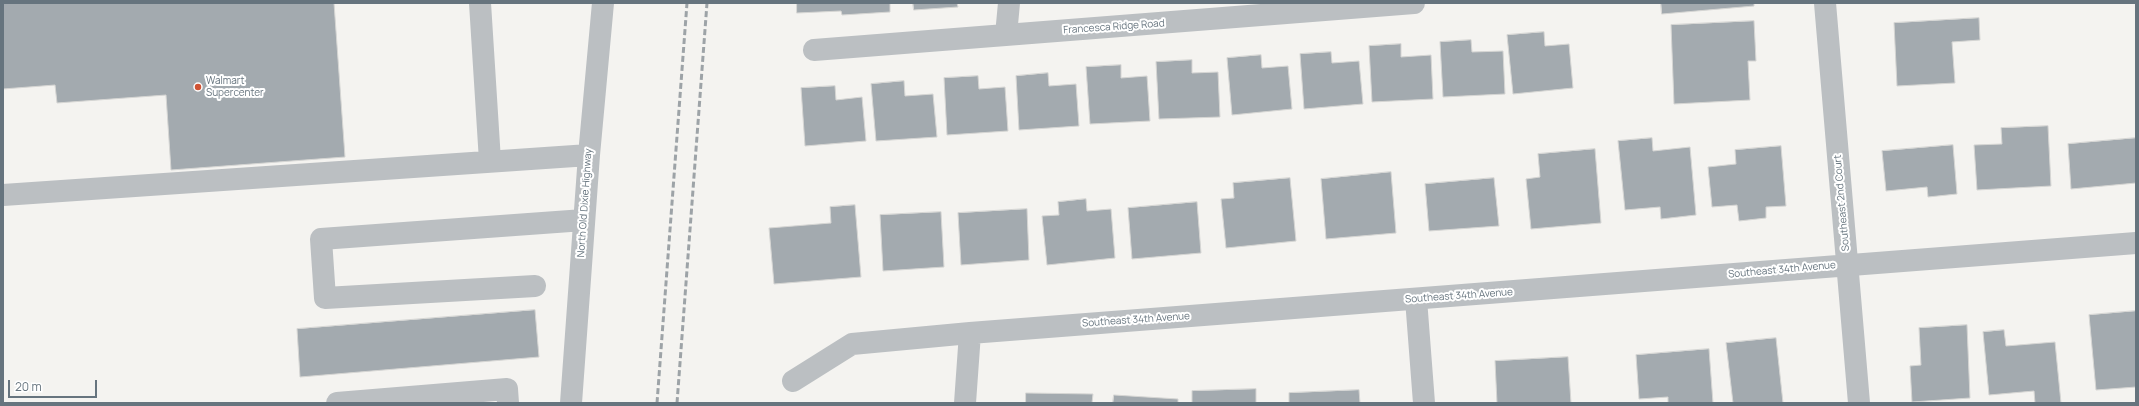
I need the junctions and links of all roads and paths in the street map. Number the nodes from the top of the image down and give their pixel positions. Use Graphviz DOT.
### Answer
graph roads {
  1 [pos="480,3"];
  2 [pos="603,3"];
  3 [pos="1009,3"];
  4 [pos="1414,3"];
  5 [pos="1825,3"];
  6 [pos="1251,9"];
  7 [pos="1006,35"];
  8 [pos="814,50"];
  9 [pos="589,154"];
  10 [pos="490,161"];
  11 [pos="3,195"];
  12 [pos="584,220"];
  13 [pos="2136,243"];
  14 [pos="1847,265"];
  15 [pos="535,286"];
  16 [pos="1416,299"];
  17 [pos="970,333"];
  18 [pos="793,381"];
  19 [pos="337,403"];
  20 [pos="508,403"];
  21 [pos="571,403"];
  22 [pos="965,403"];
  23 [pos="1424,403"];
  24 [pos="1859,403"];
  1 -- 10 [label="street"];
  2 -- 9 [label="street, North Old Dixie Highway"];
  3 -- 7 [label="street"];
  4 -- 6 [label="street, Francesca Ridge Road"];
  5 -- 14 [label="street, Southeast 2nd Court"];
  6 -- 7 [label="street, Francesca Ridge Road"];
  7 -- 8 [label="street, Francesca Ridge Road"];
  9 -- 10 [label="street"];
  9 -- 12 [label="street, North Old Dixie Highway"];
  10 -- 11 [label="street"];
  12 -- 15 [label="street"];
  12 -- 21 [label="street, North Old Dixie Highway"];
  13 -- 14 [label="street, Southeast 34th Avenue"];
  14 -- 16 [label="street, Southeast 34th Avenue"];
  14 -- 24 [label="street, Southeast 2nd Court"];
  16 -- 17 [label="street, Southeast 34th Avenue"];
  16 -- 23 [label="street"];
  17 -- 18 [label="street, Southeast 34th Avenue"];
  17 -- 22 [label="street"];
  19 -- 20 [label="street"];
}
